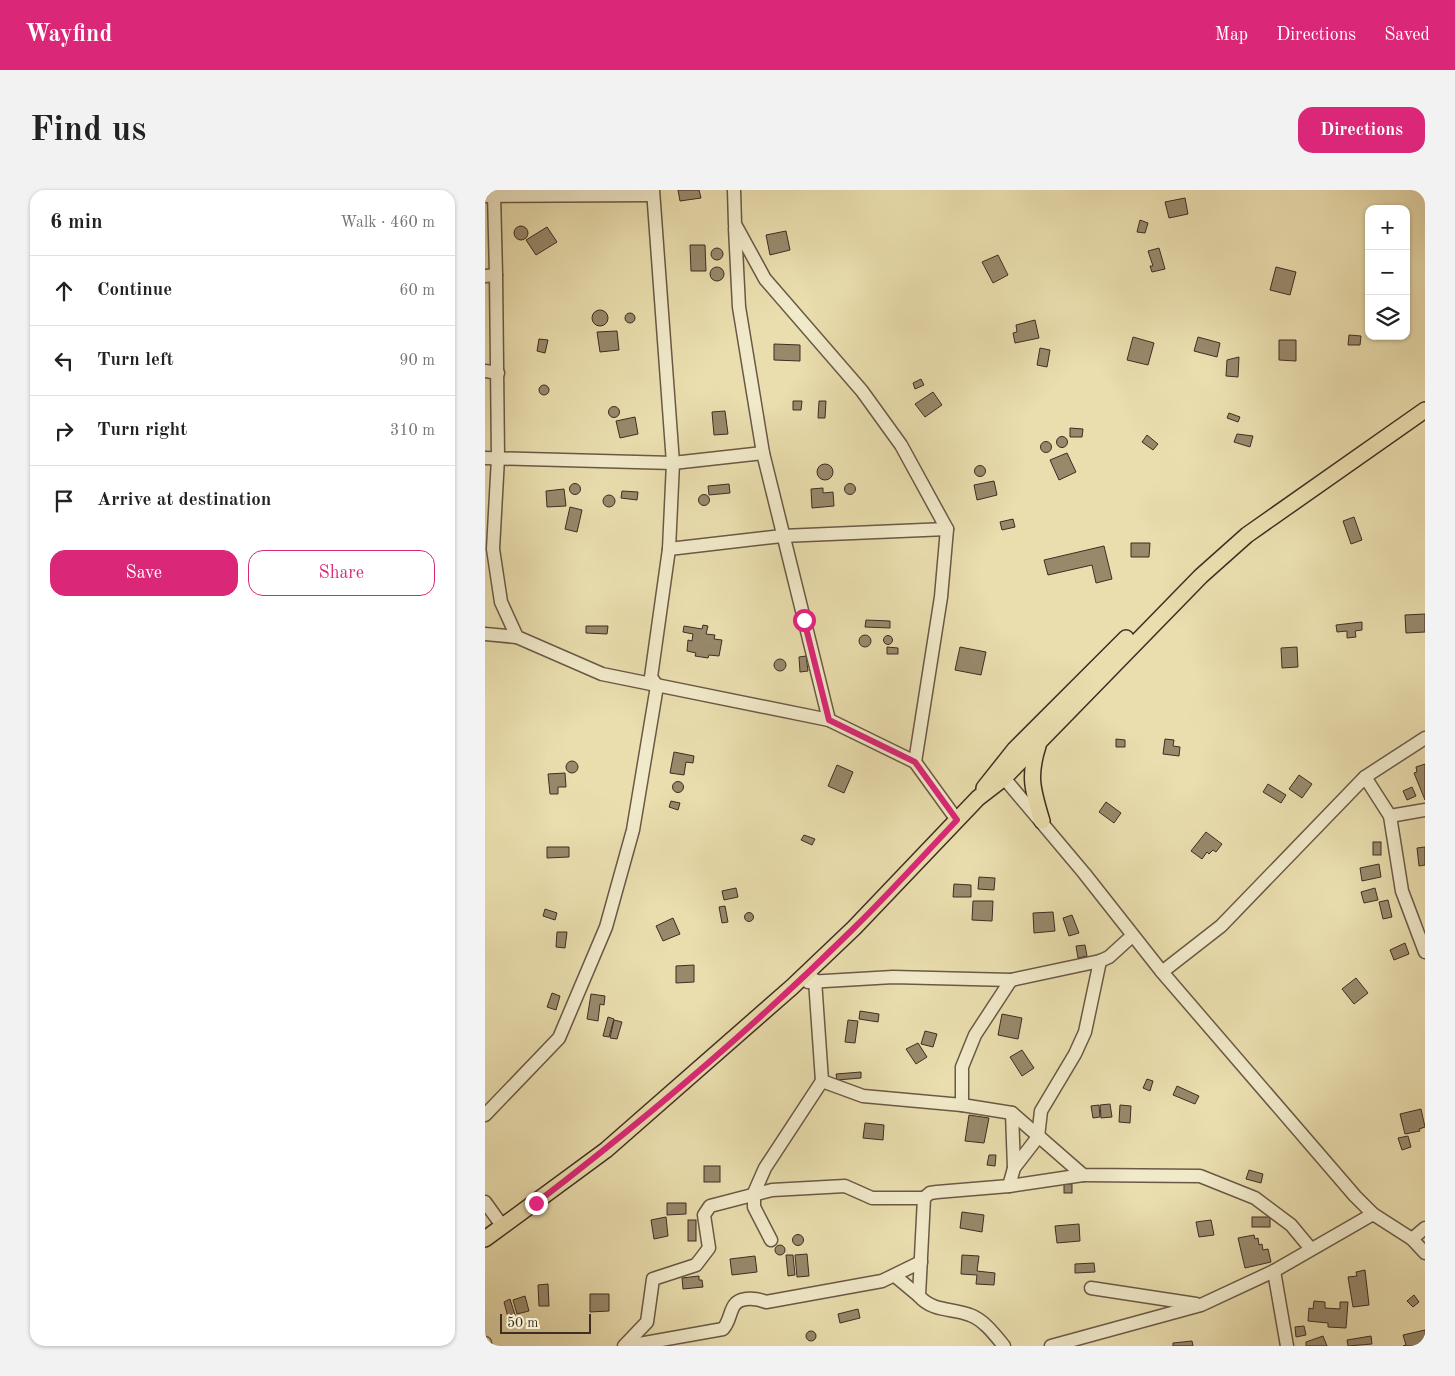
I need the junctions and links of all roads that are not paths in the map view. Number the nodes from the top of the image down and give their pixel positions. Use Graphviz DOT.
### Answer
graph roads {
  1 [pos="734,190"];
  2 [pos="653,192"];
  3 [pos="490,195"];
  4 [pos="735,224"];
  5 [pos="490,275"];
  6 [pos="485,372"];
  7 [pos="499,373"];
  8 [pos="1425,410"];
  9 [pos="763,453"];
  10 [pos="485,458"];
  11 [pos="498,458"];
  12 [pos="673,463"];
  13 [pos="947,529"];
  14 [pos="782,536"];
  15 [pos="669,548"];
  16 [pos="489,549"];
  17 [pos="1168,608"];
  18 [pos="485,634"];
  19 [pos="517,637"];
  20 [pos="657,686"];
  21 [pos="829,720"];
  22 [pos="1425,738"];
  23 [pos="1039,742"];
  24 [pos="915,762"];
  25 [pos="1001,774"];
  26 [pos="1365,777"];
  27 [pos="1425,810"];
  28 [pos="1390,816"];
  29 [pos="957,820"];
  30 [pos="1042,821"];
  31 [pos="1132,936"];
  32 [pos="1425,952"];
  33 [pos="1100,960"];
  34 [pos="1162,972"];
  35 [pos="815,980"];
  36 [pos="1011,980"];
  37 [pos="792,988"];
  38 [pos="822,1081"];
  39 [pos="962,1105"];
  40 [pos="1012,1113"];
  41 [pos="485,1115"];
  42 [pos="1038,1137"];
  43 [pos="1014,1168"];
  44 [pos="1083,1175"];
  45 [pos="1009,1186"];
  46 [pos="754,1193"];
  47 [pos="924,1198"];
  48 [pos="485,1202"];
  49 [pos="1373,1214"];
  50 [pos="503,1227"];
  51 [pos="1425,1228"];
  52 [pos="485,1239"];
  53 [pos="1412,1239"];
  54 [pos="771,1240"];
  55 [pos="1311,1249"];
  56 [pos="1425,1253"];
  57 [pos="921,1262"];
  58 [pos="1274,1271"];
  59 [pos="895,1276"];
  60 [pos="1091,1288"];
  61 [pos="919,1296"];
  62 [pos="1201,1305"];
  63 [pos="1068,1344"];
  64 [pos="624,1346"];
  65 [pos="628,1346"];
  66 [pos="1004,1346"];
  67 [pos="1051,1346"];
  68 [pos="1287,1346"];
  1 -- 4 [label="street"];
  2 -- 3 [label="street"];
  2 -- 12 [label="street"];
  3 -- 5 [label="street"];
  4 -- 9 [label="street"];
  4 -- 13 [label="street"];
  5 -- 7 [label="street"];
  6 -- 7 [label="street"];
  7 -- 11 [label="street"];
  8 -- 17 [label="main road"];
  9 -- 12 [label="street"];
  9 -- 14 [label="street"];
  10 -- 11 [label="street"];
  11 -- 12 [label="street"];
  11 -- 16 [label="street"];
  12 -- 15 [label="street"];
  13 -- 14 [label="street"];
  13 -- 24 [label="street"];
  14 -- 15 [label="street"];
  14 -- 21 [label="street"];
  15 -- 20 [label="street"];
  16 -- 19 [label="street"];
  17 -- 23 [label="main road"];
  17 -- 25 [label="main road"];
  18 -- 19 [label="street"];
  19 -- 20 [label="street"];
  20 -- 21 [label="street"];
  20 -- 41 [label="street"];
  21 -- 24 [label="street"];
  22 -- 26 [label="street"];
  23 -- 25 [label="main road"];
  23 -- 30 [label="main road"];
  24 -- 29 [label="street"];
  25 -- 29 [label="main road"];
  25 -- 30 [label="street"];
  26 -- 28 [label="street"];
  26 -- 34 [label="street"];
  27 -- 28 [label="street"];
  28 -- 32 [label="street"];
  29 -- 37 [label="main road"];
  30 -- 31 [label="street"];
  31 -- 33 [label="street"];
  31 -- 34 [label="street"];
  33 -- 36 [label="street"];
  33 -- 42 [label="street"];
  34 -- 49 [label="street"];
  35 -- 36 [label="street"];
  35 -- 37 [label="street"];
  35 -- 38 [label="street"];
  36 -- 39 [label="street"];
  37 -- 50 [label="main road"];
  38 -- 39 [label="street"];
  38 -- 46 [label="street"];
  39 -- 40 [label="street"];
  40 -- 42 [label="street"];
  40 -- 43 [label="street"];
  42 -- 43 [label="street"];
  42 -- 44 [label="street"];
  43 -- 45 [label="street"];
  44 -- 45 [label="street"];
  44 -- 55 [label="street"];
  45 -- 47 [label="street"];
  46 -- 47 [label="street"];
  46 -- 54 [label="street"];
  46 -- 64 [label="street"];
  47 -- 57 [label="street"];
  48 -- 50 [label="street"];
  49 -- 53 [label="street"];
  49 -- 55 [label="street"];
  50 -- 52 [label="main road"];
  51 -- 53 [label="street"];
  53 -- 56 [label="street"];
  55 -- 58 [label="street"];
  57 -- 59 [label="street"];
  57 -- 61 [label="street"];
  58 -- 62 [label="street"];
  58 -- 68 [label="street"];
  59 -- 61 [label="street"];
  59 -- 65 [label="street"];
  60 -- 62 [label="street"];
  61 -- 66 [label="street"];
  62 -- 63 [label="street"];
  63 -- 67 [label="street"];
}
